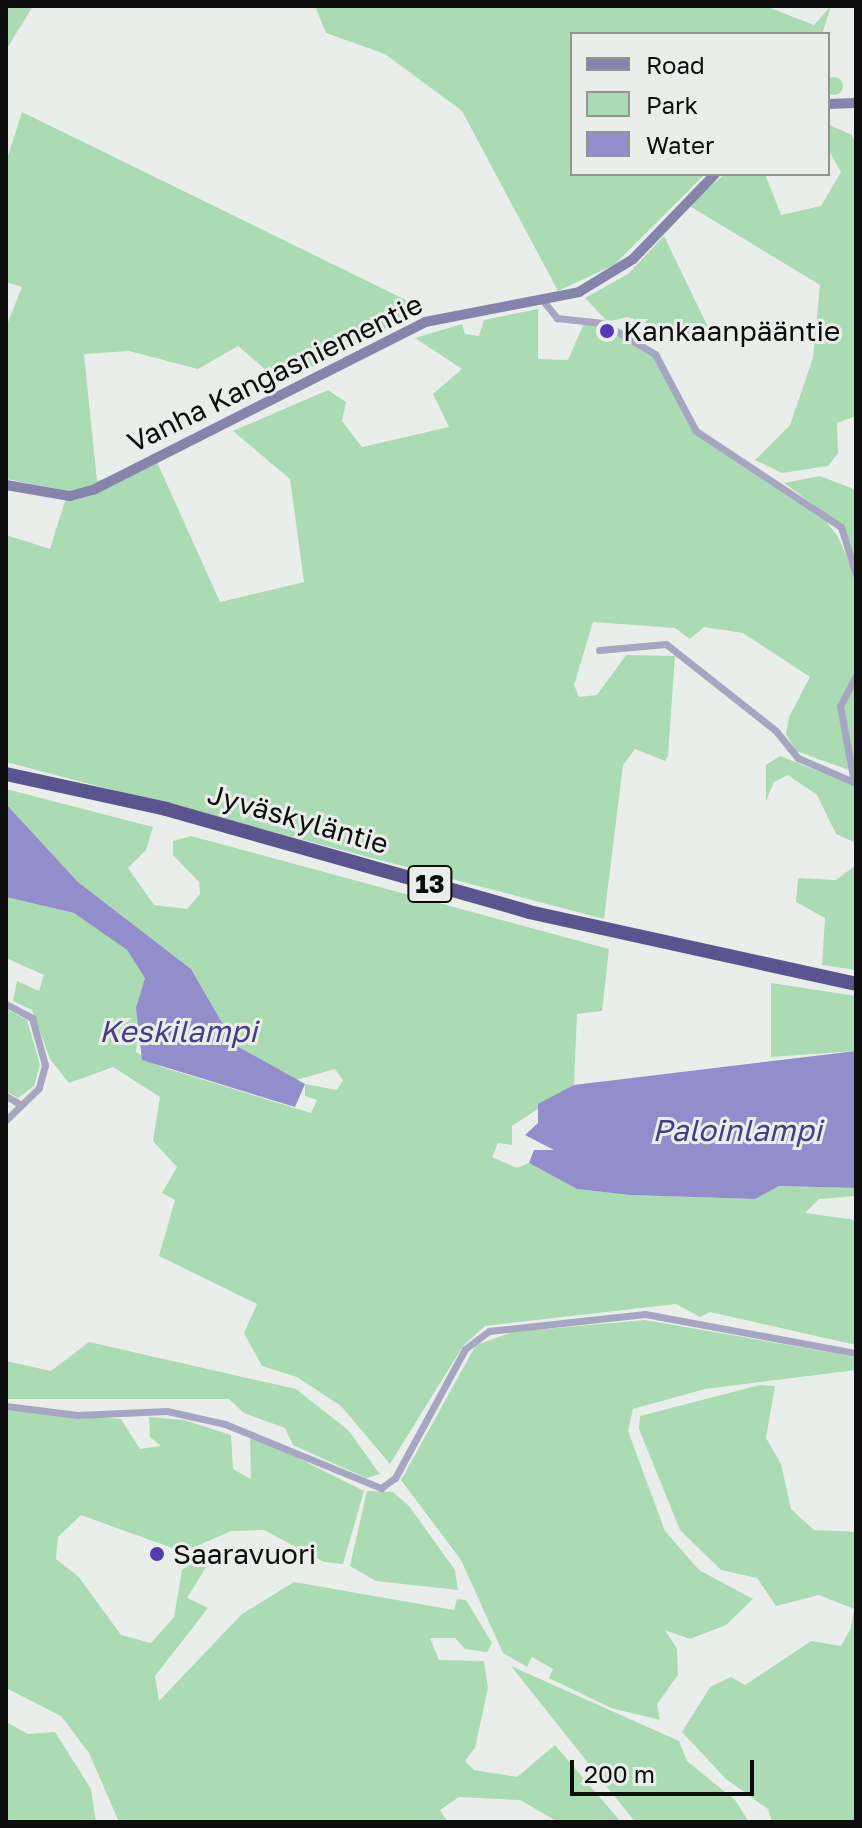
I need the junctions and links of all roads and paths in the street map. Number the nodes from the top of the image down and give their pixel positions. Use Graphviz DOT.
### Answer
graph roads {
  1 [pos="856,103"];
  2 [pos="830,104"];
  3 [pos="713,176"];
  4 [pos="544,302"];
  5 [pos="6,485"];
  6 [pos="856,575"];
  7 [pos="599,650"];
  8 [pos="856,676"];
  9 [pos="6,774"];
  10 [pos="855,782"];
  11 [pos="856,984"];
  12 [pos="6,1004"];
  13 [pos="6,1096"];
  14 [pos="20,1104"];
  15 [pos="6,1120"];
  16 [pos="856,1353"];
  17 [pos="6,1406"];
  1 -- 2 [label="street"];
  3 -- 4 [label="street, Vanha Kangasniementie"];
  4 -- 5 [label="street, Vanha Kangasniementie"];
  4 -- 6 [label="street"];
  7 -- 10 [label="street"];
  8 -- 10 [label="street"];
  9 -- 11 [label="highway, Jyväskyläntie / 13"];
  12 -- 14 [label="street"];
  13 -- 14 [label="street"];
  14 -- 15 [label="street"];
  16 -- 17 [label="street"];
}
